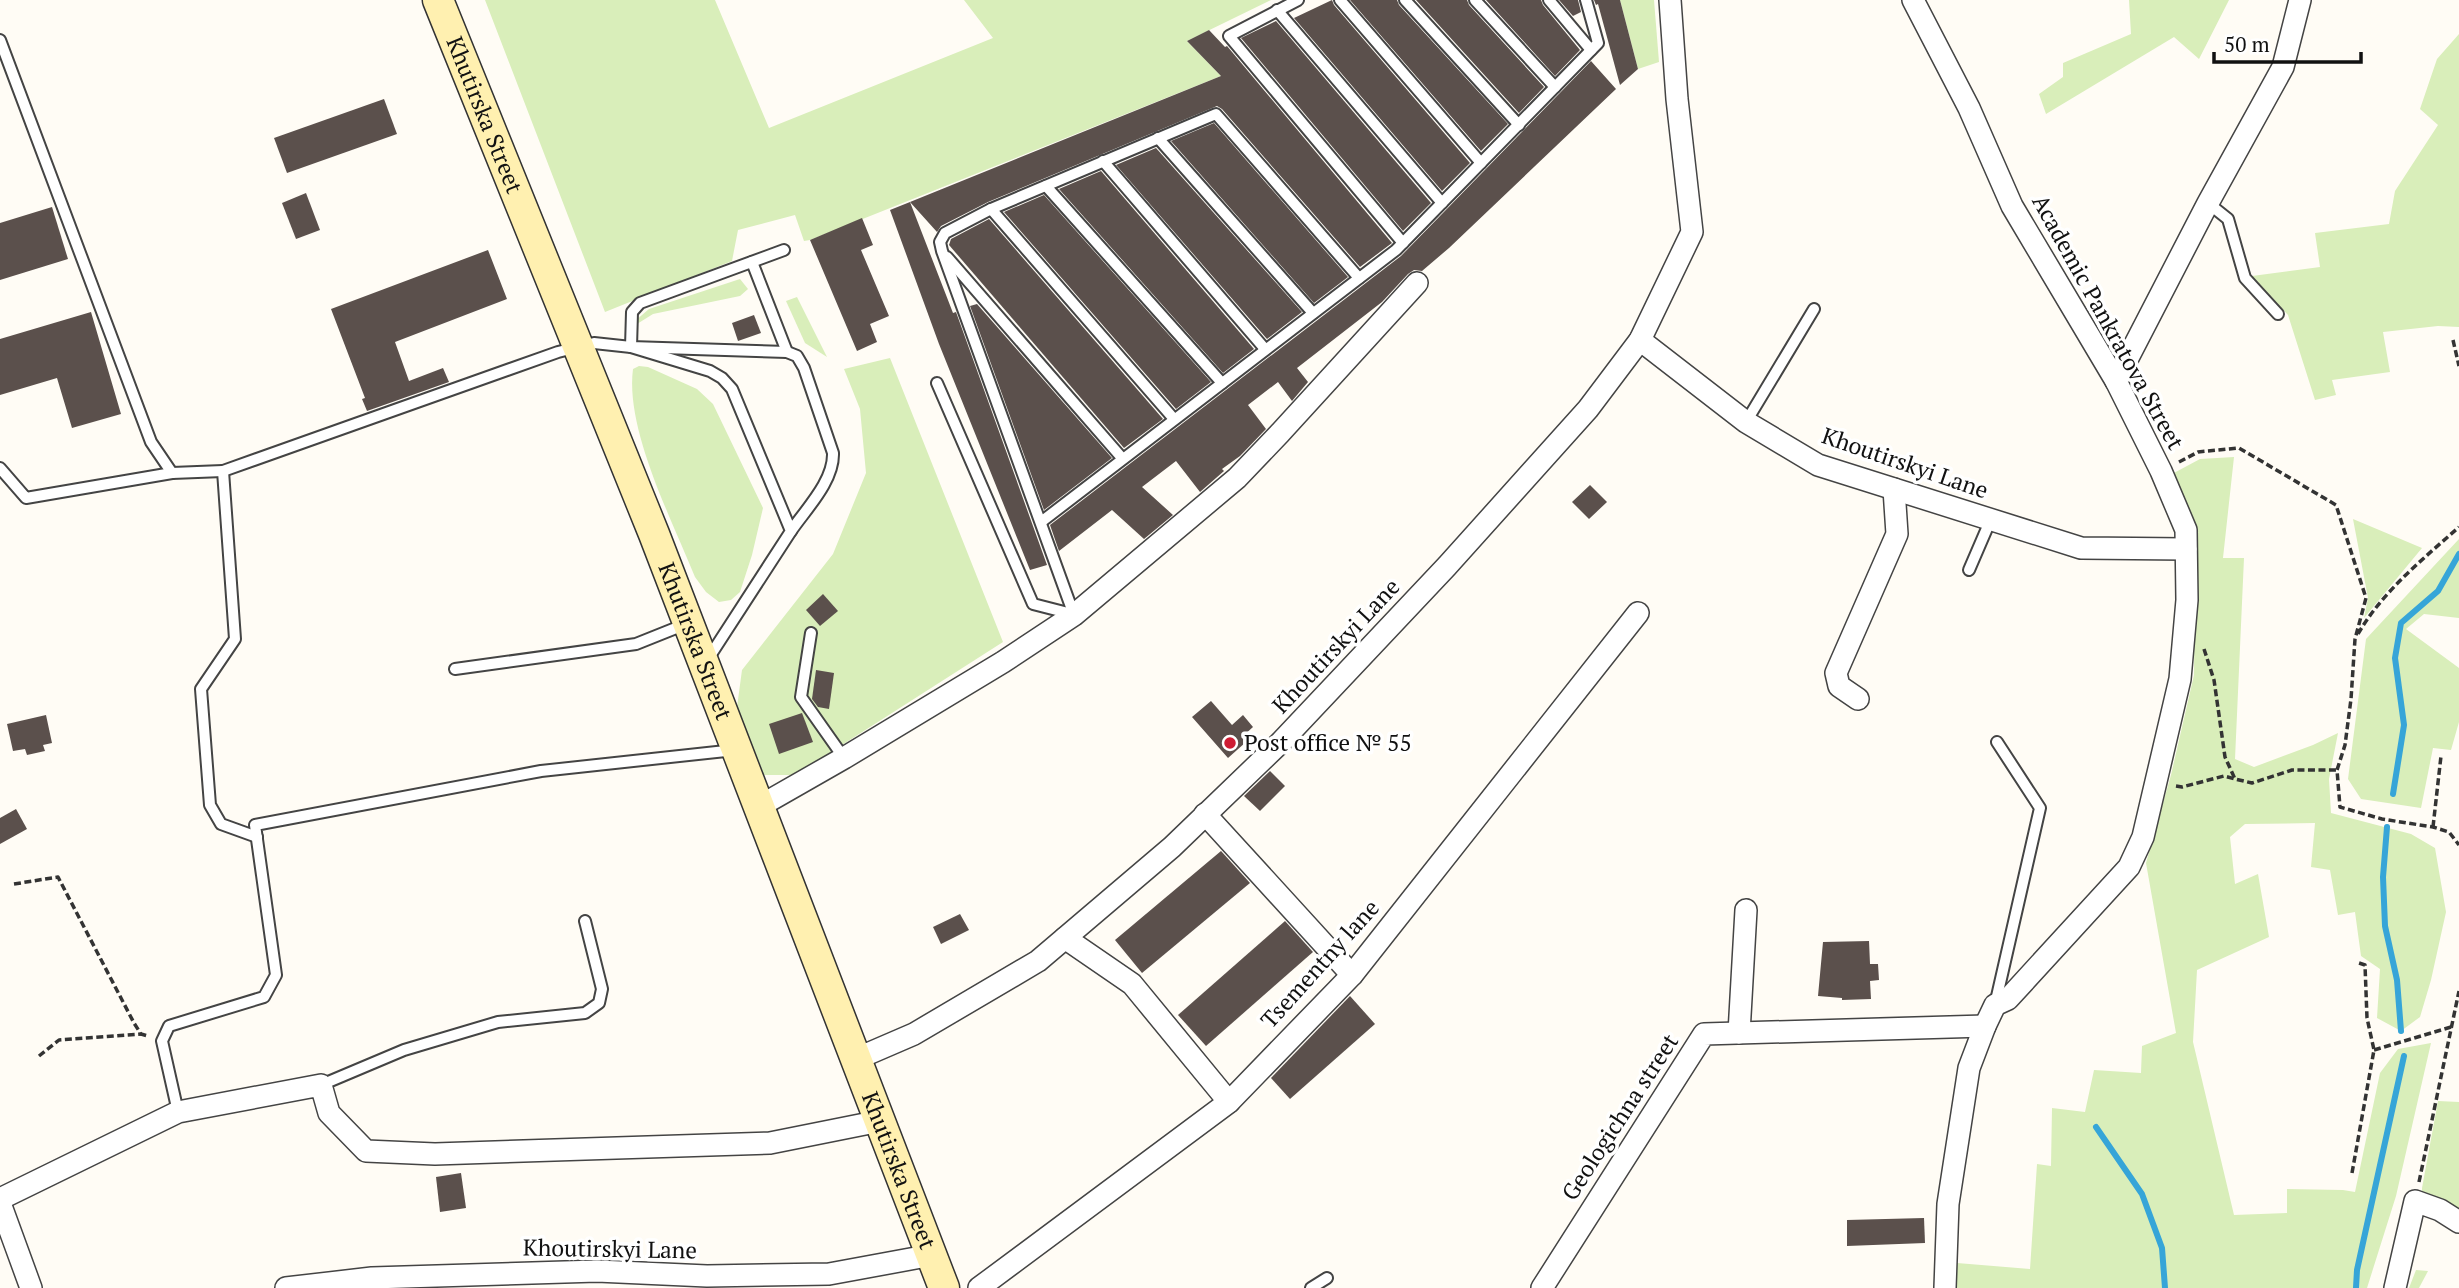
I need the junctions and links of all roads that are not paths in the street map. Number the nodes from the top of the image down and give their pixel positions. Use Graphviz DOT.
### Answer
graph roads {
  1 [pos="438,0"];
  2 [pos="1298,0"];
  3 [pos="1340,0"];
  4 [pos="1405,0"];
  5 [pos="1475,0"];
  6 [pos="1549,0"];
  7 [pos="1586,0"];
  8 [pos="1670,0"];
  9 [pos="1913,0"];
  10 [pos="2300,0"];
  11 [pos="1277,10"];
  12 [pos="0,40"];
  13 [pos="1591,50"];
  14 [pos="1555,87"];
  15 [pos="1518,125"];
  16 [pos="1158,138"];
  17 [pos="1103,161"];
  18 [pos="1481,163"];
  19 [pos="1046,186"];
  20 [pos="1443,203"];
  21 [pos="2208,203"];
  22 [pos="991,209"];
  23 [pos="1403,243"];
  24 [pos="784,250"];
  25 [pos="942,251"];
  26 [pos="752,262"];
  27 [pos="1359,278"];
  28 [pos="1417,283"];
  29 [pos="1814,309"];
  30 [pos="1312,313"];
  31 [pos="2278,314"];
  32 [pos="1640,340"];
  33 [pos="579,346"];
  34 [pos="631,347"];
  35 [pos="1265,349"];
  36 [pos="787,352"];
  37 [pos="2116,381"];
  38 [pos="937,383"];
  39 [pos="1222,383"];
  40 [pos="1174,419"];
  41 [pos="1746,422"];
  42 [pos="1122,458"];
  43 [pos="0,468"];
  44 [pos="223,471"];
  45 [pos="172,473"];
  46 [pos="1894,489"];
  47 [pos="1991,519"];
  48 [pos="1041,522"];
  49 [pos="791,531"];
  50 [pos="2186,549"];
  51 [pos="1969,570"];
  52 [pos="1638,612"];
  53 [pos="1074,615"];
  54 [pos="689,623"];
  55 [pos="811,633"];
  56 [pos="704,664"];
  57 [pos="455,669"];
  58 [pos="1858,699"];
  59 [pos="1997,742"];
  60 [pos="737,749"];
  61 [pos="844,758"];
  62 [pos="760,806"];
  63 [pos="1205,814"];
  64 [pos="257,837"];
  65 [pos="1746,911"];
  66 [pos="585,921"];
  67 [pos="1065,938"];
  68 [pos="1352,975"];
  69 [pos="1995,1005"];
  70 [pos="1984,1026"];
  71 [pos="1739,1033"];
  72 [pos="856,1059"];
  73 [pos="321,1085"];
  74 [pos="1229,1102"];
  75 [pos="178,1112"];
  76 [pos="880,1121"];
  77 [pos="0,1201"];
  78 [pos="2459,1222"];
  79 [pos="932,1255"];
  80 [pos="1327,1278"];
  81 [pos="31,1288"];
  82 [pos="286,1288"];
  83 [pos="944,1288"];
  84 [pos="979,1288"];
  85 [pos="1311,1288"];
  86 [pos="1542,1288"];
  87 [pos="1945,1288"];
  88 [pos="2395,1288"];
  1 -- 33 [label="main road, Khutirska Street"];
  2 -- 11 [label="lane"];
  3 -- 18 [label="lane"];
  4 -- 15 [label="lane"];
  5 -- 14 [label="lane"];
  6 -- 13 [label="lane"];
  7 -- 13 [label="lane"];
  8 -- 32 [label="street, Khoutirskyi Lane"];
  9 -- 37 [label="street, Academic Pankratova Street"];
  10 -- 21 [label="street"];
  11 -- 20 [label="lane"];
  11 -- 23 [label="lane"];
  12 -- 45 [label="lane"];
  13 -- 14 [label="lane"];
  14 -- 15 [label="lane"];
  15 -- 18 [label="lane"];
  16 -- 17 [label="lane"];
  16 -- 27 [label="lane"];
  16 -- 30 [label="lane"];
  17 -- 19 [label="lane"];
  17 -- 35 [label="lane"];
  18 -- 20 [label="lane"];
  19 -- 22 [label="lane"];
  19 -- 39 [label="lane"];
  20 -- 23 [label="lane"];
  21 -- 31 [label="lane"];
  21 -- 37 [label="street"];
  22 -- 25 [label="lane"];
  22 -- 40 [label="lane"];
  23 -- 27 [label="lane"];
  24 -- 26 [label="lane"];
  25 -- 42 [label="lane"];
  25 -- 48 [label="lane"];
  26 -- 34 [label="lane"];
  26 -- 36 [label="lane"];
  27 -- 30 [label="lane"];
  28 -- 53 [label="street"];
  29 -- 41 [label="lane"];
  30 -- 35 [label="lane"];
  32 -- 41 [label="street, Khoutirskyi Lane"];
  32 -- 63 [label="street, Khoutirskyi Lane"];
  33 -- 34 [label="lane"];
  33 -- 44 [label="lane"];
  33 -- 54 [label="main road, Khutirska Street"];
  34 -- 36 [label="lane"];
  34 -- 49 [label="lane"];
  35 -- 39 [label="lane"];
  36 -- 49 [label="lane"];
  37 -- 50 [label="street, Academic Pankratova Street"];
  38 -- 53 [label="lane"];
  39 -- 40 [label="lane"];
  40 -- 42 [label="lane"];
  41 -- 46 [label="street, Khoutirskyi Lane"];
  42 -- 48 [label="lane"];
  43 -- 45 [label="lane"];
  44 -- 45 [label="lane"];
  44 -- 64 [label="lane"];
  46 -- 47 [label="street, Khoutirskyi Lane"];
  46 -- 58 [label="street"];
  47 -- 50 [label="street, Khoutirskyi Lane"];
  47 -- 51 [label="lane"];
  48 -- 53 [label="lane"];
  49 -- 56 [label="lane"];
  50 -- 69 [label="street, Academic Pankratova Street"];
  52 -- 68 [label="street, Tsementny lane"];
  53 -- 61 [label="street"];
  54 -- 56 [label="main road, Khutirska Street"];
  54 -- 57 [label="lane"];
  55 -- 61 [label="lane"];
  56 -- 60 [label="main road, Khutirska Street"];
  59 -- 69 [label="lane"];
  60 -- 62 [label="main road, Khutirska Street"];
  60 -- 64 [label="lane"];
  61 -- 62 [label="street"];
  62 -- 72 [label="main road, Khutirska Street"];
  63 -- 67 [label="street, Khoutirskyi Lane"];
  63 -- 68 [label="street"];
  64 -- 75 [label="lane"];
  65 -- 71 [label="street"];
  66 -- 73 [label="lane"];
  67 -- 72 [label="street, Khoutirskyi Lane"];
  67 -- 74 [label="street"];
  68 -- 74 [label="street, Tsementny lane"];
  69 -- 70 [label="street, Academic Pankratova Street"];
  70 -- 71 [label="street, Geologichna street"];
  70 -- 87 [label="street, Academic Pankratova Street"];
  71 -- 86 [label="street, Geologichna street"];
  72 -- 76 [label="main road, Khutirska Street"];
  73 -- 75 [label="street"];
  73 -- 76 [label="street"];
  74 -- 84 [label="street, Tsementny lane"];
  75 -- 77 [label="street"];
  76 -- 79 [label="main road, Khutirska Street"];
  77 -- 81 [label="street"];
  78 -- 88 [label="street"];
  79 -- 82 [label="street, Khoutirskyi Lane"];
  79 -- 83 [label="main road, Khutirska Street"];
  80 -- 85 [label="lane"];
}
